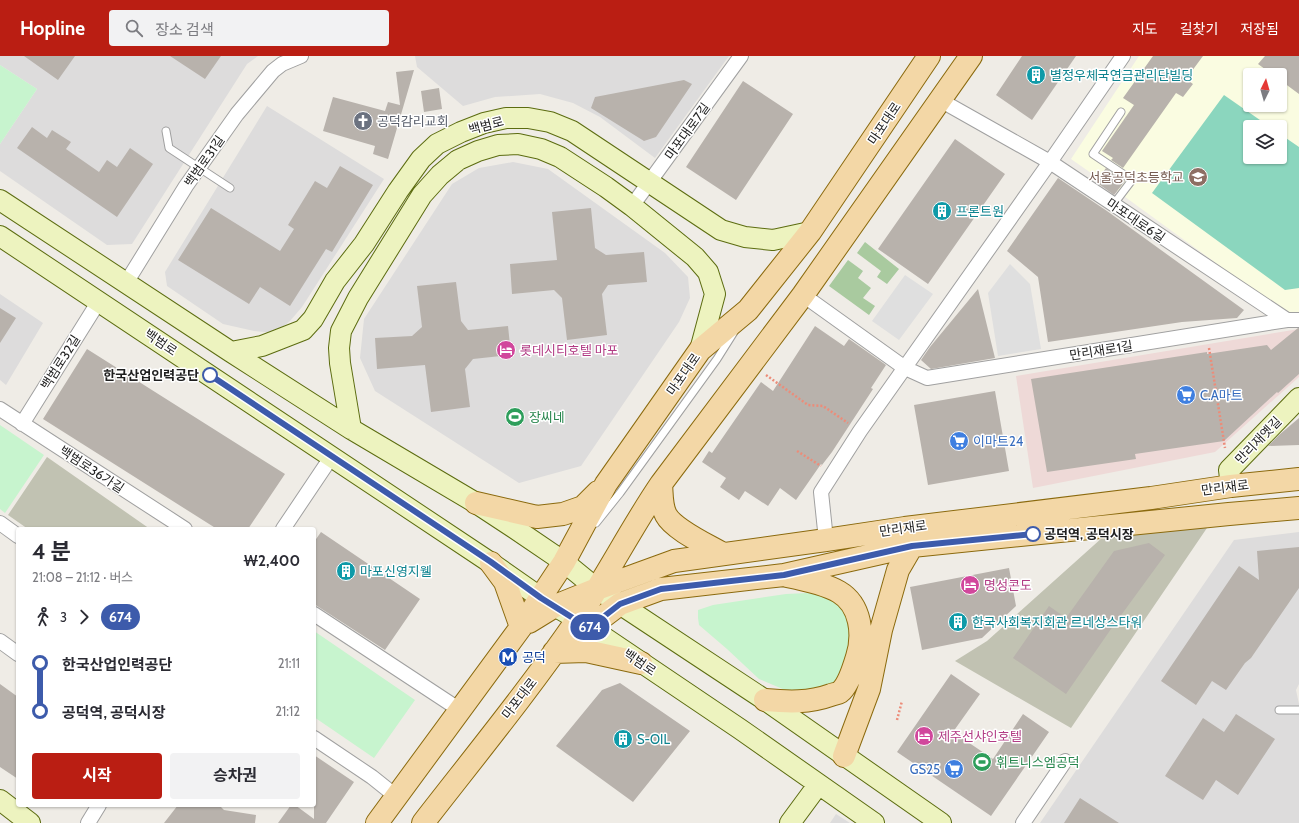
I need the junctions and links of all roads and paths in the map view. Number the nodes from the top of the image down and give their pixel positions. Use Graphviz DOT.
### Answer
graph roads {
  1 [pos="301,56"];
  2 [pos="741,56"];
  3 [pos="929,56"];
  4 [pos="971,56"];
  5 [pos="1123,56"];
  6 [pos="940,100"];
  7 [pos="1121,112"];
  8 [pos="166,131"];
  9 [pos="1050,162"];
  10 [pos="199,167"];
  11 [pos="650,182"];
  12 [pos="230,188"];
  13 [pos="0,200"];
  14 [pos="1113,205"];
  15 [pos="632,206"];
  16 [pos="810,232"];
  17 [pos="0,236"];
  18 [pos="126,283"];
  19 [pos="803,295"];
  20 [pos="99,301"];
  21 [pos="748,310"];
  22 [pos="1293,320"];
  23 [pos="1207,334"];
  24 [pos="700,350"];
  25 [pos="231,352"];
  26 [pos="751,364"];
  27 [pos="905,368"];
  28 [pos="1299,398"];
  29 [pos="0,409"];
  30 [pos="22,424"];
  31 [pos="351,429"];
  32 [pos="860,431"];
  33 [pos="797,451"];
  34 [pos="332,456"];
  35 [pos="833,474"];
  36 [pos="1230,478"];
  37 [pos="1299,479"];
  38 [pos="606,484"];
  39 [pos="661,484"];
  40 [pos="476,503"];
  41 [pos="1299,508"];
  42 [pos="0,523"];
  43 [pos="182,527"];
  44 [pos="284,527"];
  45 [pos="16,535"];
  46 [pos="826,540"];
  47 [pos="912,546"];
  48 [pos="723,554"];
  49 [pos="491,562"];
  50 [pos="564,562"];
  51 [pos="784,575"];
  52 [pos="597,589"];
  53 [pos="548,602"];
  54 [pos="620,604"];
  55 [pos="316,615"];
  56 [pos="583,624"];
  57 [pos="522,627"];
  58 [pos="0,641"];
  59 [pos="554,652"];
  60 [pos="16,653"];
  61 [pos="641,663"];
  62 [pos="765,700"];
  63 [pos="902,701"];
  64 [pos="460,710"];
  65 [pos="1279,710"];
  66 [pos="1299,710"];
  67 [pos="897,720"];
  68 [pos="316,739"];
  69 [pos="844,756"];
  70 [pos="1065,762"];
  71 [pos="818,785"];
  72 [pos="397,797"];
  73 [pos="0,800"];
  74 [pos="98,807"];
  75 [pos="30,823"];
  76 [pos="88,823"];
  77 [pos="377,823"];
  78 [pos="423,823"];
  79 [pos="790,823"];
  80 [pos="874,823"];
  81 [pos="940,823"];
  82 [pos="1023,823"];
  1 -- 10 [label="street, 백범로31길"];
  2 -- 11 [label="street, 마포대로7길"];
  3 -- 16 [label="main road, 마포대로"];
  4 -- 6 [label="main road, 마포대로"];
  5 -- 9 [label="street"];
  6 -- 9 [label="street, 마포대로6길"];
  6 -- 19 [label="main road, 마포대로"];
  7 -- 14 [label="lane"];
  8 -- 10 [label="lane"];
  9 -- 14 [label="street, 마포대로6길"];
  9 -- 27 [label="street"];
  10 -- 12 [label="lane"];
  10 -- 18 [label="street, 백범로31길"];
  11 -- 15 [label="street, 마포대로7길"];
  11 -- 16 [label="main road, 백범로"];
  11 -- 25 [label="main road, 백범로"];
  13 -- 18 [label="main road"];
  14 -- 22 [label="street, 마포대로6길"];
  15 -- 24 [label="main road, 백범로"];
  15 -- 31 [label="main road, 백범로"];
  16 -- 21 [label="main road, 마포대로"];
  17 -- 20 [label="main road, 백범로"];
  18 -- 25 [label="main road"];
  19 -- 26 [label="main road, 마포대로"];
  19 -- 27 [label="street"];
  20 -- 30 [label="street, 백범로32길"];
  20 -- 34 [label="main road, 백범로"];
  21 -- 24 [label="main road, 마포대로"];
  21 -- 50 [label="lane"];
  22 -- 23 [label="street, 만리재로1길"];
  23 -- 27 [label="street, 만리재로1길"];
  23 -- 36 [label="path"];
  24 -- 38 [label="main road, 마포대로"];
  25 -- 31 [label="main road"];
  26 -- 32 [label="path"];
  26 -- 39 [label="main road, 마포대로"];
  27 -- 32 [label="street"];
  28 -- 36 [label="main road, 만리재옛길"];
  29 -- 30 [label="street, 백범로36가길"];
  30 -- 43 [label="street, 백범로36가길"];
  31 -- 40 [label="main road"];
  32 -- 35 [label="street"];
  33 -- 35 [label="path"];
  34 -- 44 [label="street"];
  34 -- 49 [label="main road, 백범로"];
  35 -- 46 [label="street"];
  36 -- 37 [label="main road, 만리재로"];
  36 -- 46 [label="main road, 만리재로"];
  38 -- 40 [label="main road"];
  38 -- 50 [label="main road, 마포대로"];
  39 -- 48 [label="main road"];
  39 -- 52 [label="main road, 마포대로"];
  40 -- 50 [label="main road"];
  41 -- 47 [label="main road, 만리재로"];
  42 -- 45 [label="street"];
  46 -- 48 [label="main road, 만리재로"];
  47 -- 51 [label="main road, 만리재로"];
  47 -- 69 [label="main road"];
  48 -- 52 [label="main road, 만리재로"];
  49 -- 53 [label="main road, 백범로"];
  49 -- 57 [label="main road"];
  50 -- 52 [label="main road"];
  50 -- 53 [label="main road, 마포대로"];
  51 -- 54 [label="main road, 만리재로"];
  51 -- 62 [label="main road"];
  52 -- 53 [label="main road, 만리재로"];
  52 -- 54 [label="main road"];
  52 -- 56 [label="main road, 마포대로"];
  53 -- 56 [label="main road, 백범로"];
  53 -- 57 [label="main road, 마포대로"];
  54 -- 56 [label="main road, 만리재로"];
  54 -- 62 [label="main road"];
  55 -- 64 [label="street"];
  56 -- 59 [label="main road, 마포대로"];
  56 -- 61 [label="main road, 백범로"];
  57 -- 64 [label="main road, 마포대로"];
  58 -- 60 [label="street"];
  59 -- 61 [label="main road"];
  59 -- 78 [label="main road, 마포대로"];
  61 -- 71 [label="main road, 백범로"];
  62 -- 69 [label="main road"];
  63 -- 67 [label="path"];
  64 -- 72 [label="main road, 마포대로"];
  65 -- 66 [label="lane"];
  68 -- 72 [label="street"];
  69 -- 81 [label="main road"];
  70 -- 82 [label="street"];
  71 -- 79 [label="main road"];
  71 -- 80 [label="main road, 백범로"];
  72 -- 77 [label="main road, 마포대로"];
  73 -- 75 [label="main road"];
  74 -- 76 [label="street"];
}
